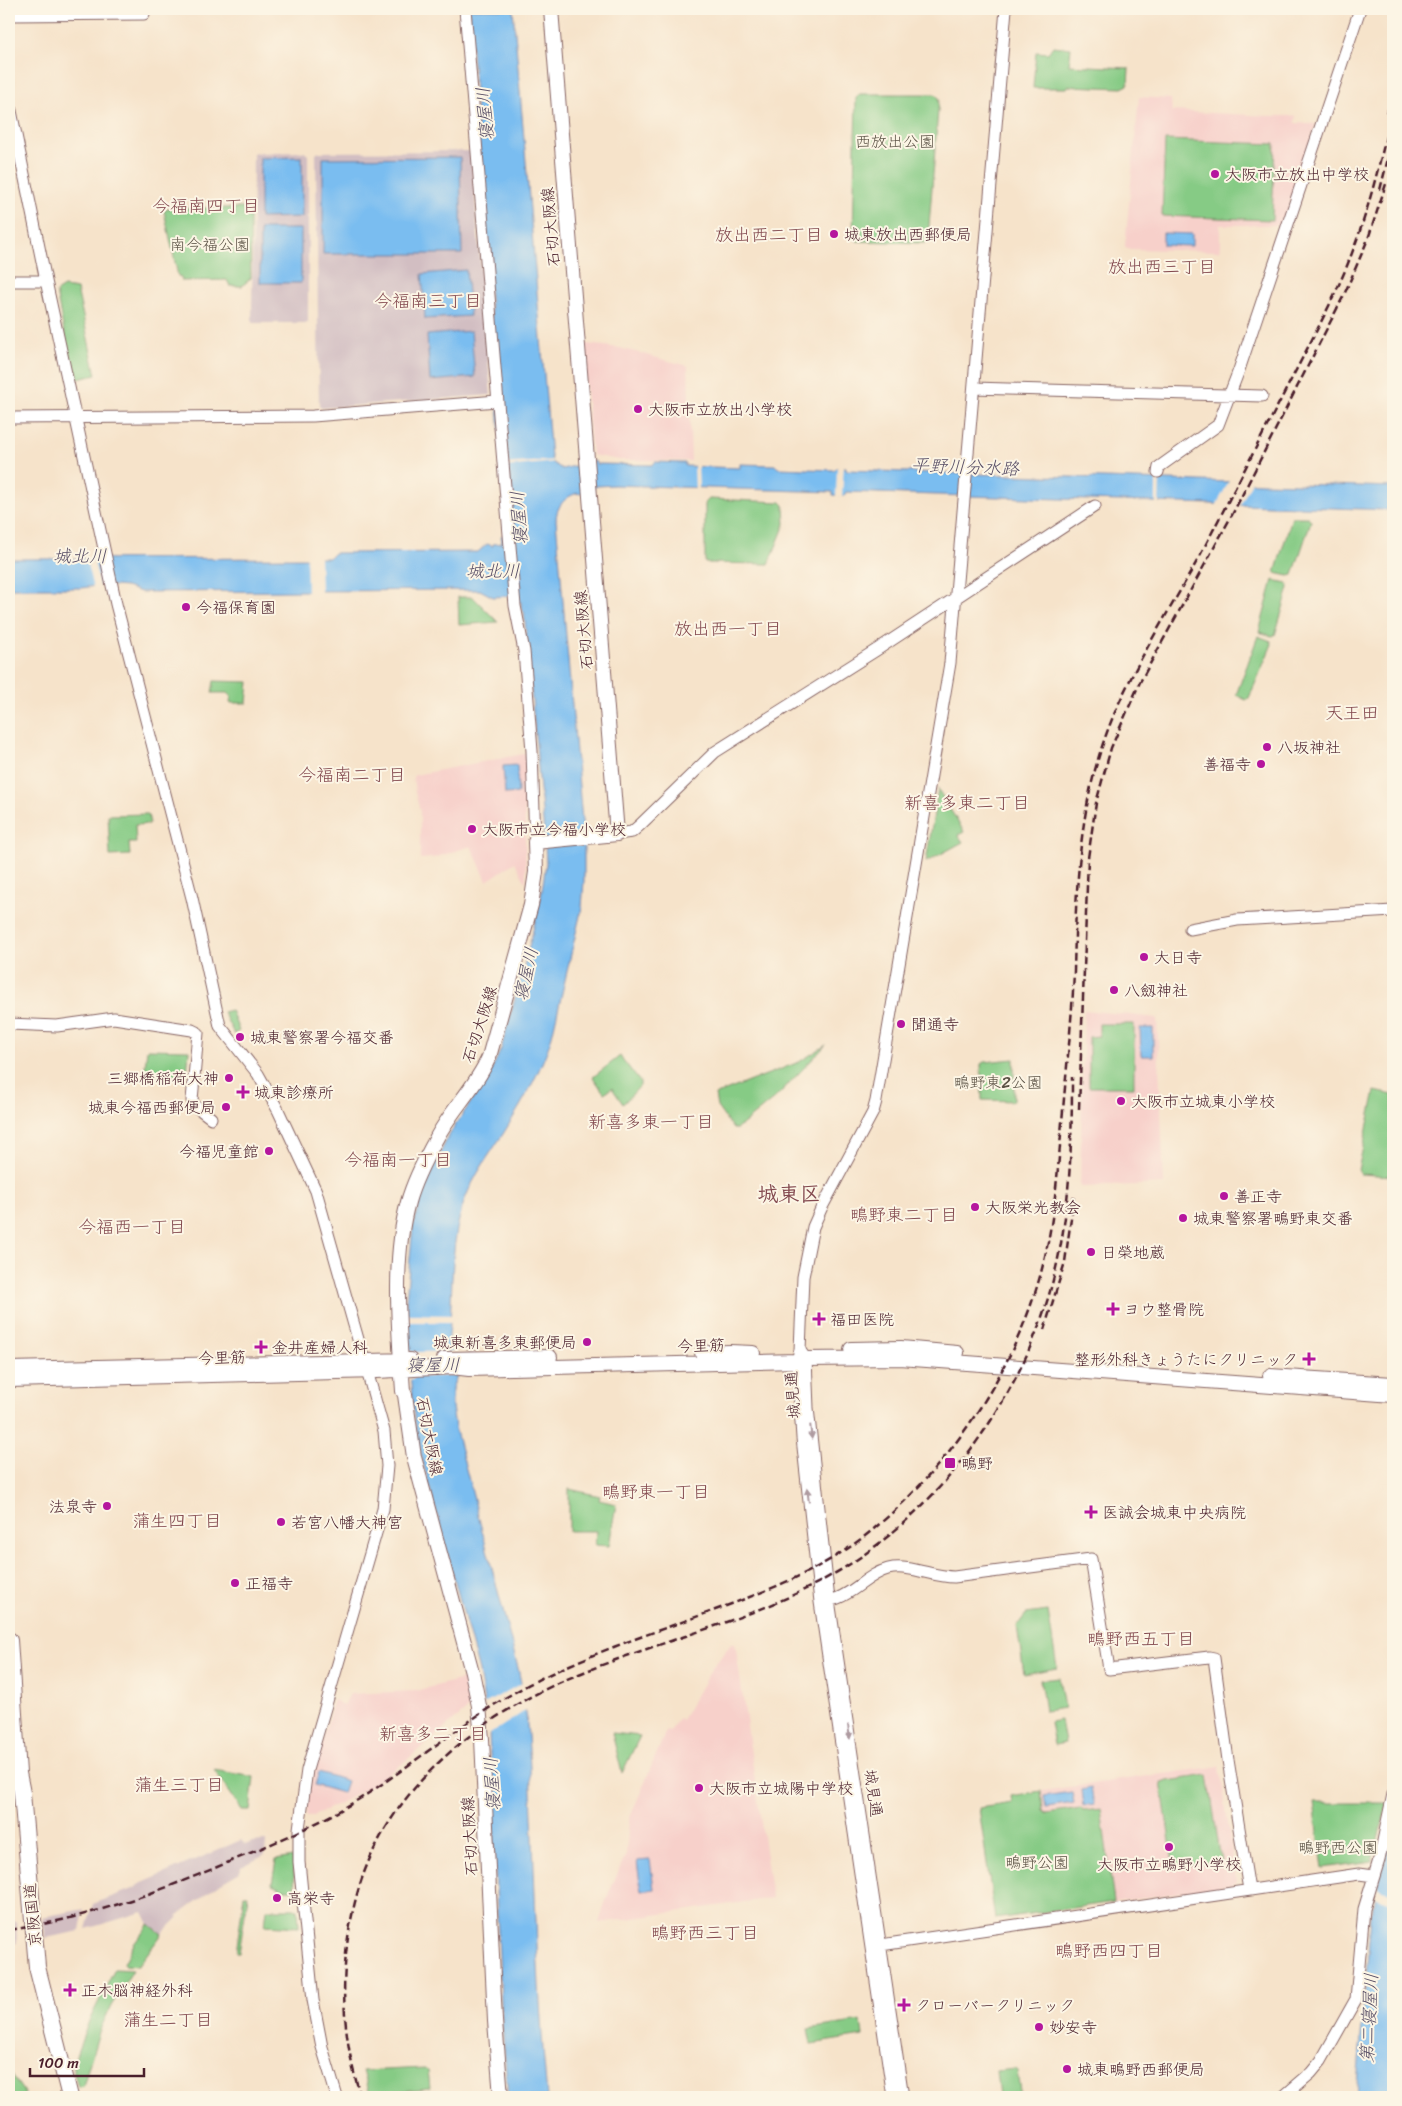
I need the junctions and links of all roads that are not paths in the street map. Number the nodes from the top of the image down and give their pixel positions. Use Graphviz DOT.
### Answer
graph roads {
  1 [pos="465,9"];
  2 [pos="551,9"];
  3 [pos="1006,9"];
  4 [pos="1360,9"];
  5 [pos="144,14"];
  6 [pos="9,15"];
  7 [pos="9,101"];
  8 [pos="9,281"];
  9 [pos="46,281"];
  10 [pos="974,388"];
  11 [pos="1230,395"];
  12 [pos="1262,396"];
  13 [pos="496,401"];
  14 [pos="76,416"];
  15 [pos="9,418"];
  16 [pos="1158,472"];
  17 [pos="1095,506"];
  18 [pos="956,598"];
  19 [pos="617,834"];
  20 [pos="539,842"];
  21 [pos="1393,911"];
  22 [pos="1190,929"];
  23 [pos="9,1024"];
  24 [pos="211,1118"];
  25 [pos="801,1356"];
  26 [pos="405,1364"];
  27 [pos="366,1366"];
  28 [pos="9,1369"];
  29 [pos="9,1380"];
  30 [pos="1393,1384"];
  31 [pos="1393,1395"];
  32 [pos="824,1601"];
  33 [pos="9,1640"];
  34 [pos="9,1759"];
  35 [pos="13,1784"];
  36 [pos="1393,1794"];
  37 [pos="1374,1876"];
  38 [pos="1249,1890"];
  39 [pos="876,1946"];
  40 [pos="61,2097"];
  41 [pos="70,2097"];
  42 [pos="337,2097"];
  43 [pos="501,2097"];
  44 [pos="894,2097"];
  45 [pos="903,2097"];
  46 [pos="1283,2097"];
  1 -- 13 [label="street"];
  2 -- 19 [label="main road, 石切大阪線"];
  3 -- 10 [label="street, 城見通"];
  4 -- 11 [label="street"];
  5 -- 6 [label="street"];
  7 -- 9 [label="street"];
  8 -- 9 [label="street"];
  9 -- 14 [label="street"];
  10 -- 11 [label="street"];
  10 -- 18 [label="street, 城見通"];
  11 -- 12 [label="street"];
  11 -- 16 [label="street"];
  13 -- 14 [label="street"];
  13 -- 20 [label="street"];
  14 -- 15 [label="street"];
  14 -- 27 [label="street"];
  17 -- 18 [label="street"];
  18 -- 19 [label="street"];
  18 -- 25 [label="street, 城見通"];
  19 -- 20 [label="main road"];
  20 -- 26 [label="main road, 石切大阪線"];
  21 -- 22 [label="street"];
  23 -- 24 [label="street"];
  25 -- 26 [label="main road, 今里筋"];
  25 -- 30 [label="main road, 今里筋"];
  25 -- 31 [label="main road, 今里筋"];
  25 -- 32 [label="street, 城見通"];
  26 -- 27 [label="main road, 今里筋"];
  26 -- 43 [label="main road, 石切大阪線"];
  27 -- 28 [label="main road, 今里筋"];
  27 -- 29 [label="main road, 今里筋"];
  27 -- 42 [label="street"];
  32 -- 38 [label="street"];
  32 -- 39 [label="street, 城見通"];
  33 -- 35 [label="highway, 京阪国道"];
  34 -- 35 [label="highway, 京阪国道"];
  35 -- 40 [label="highway, 京阪国道"];
  35 -- 41 [label="highway, 京阪国道"];
  36 -- 37 [label="street"];
  37 -- 38 [label="street"];
  37 -- 46 [label="street"];
  38 -- 39 [label="street"];
  39 -- 44 [label="street, 城見通"];
  39 -- 45 [label="street, 城見通"];
}
